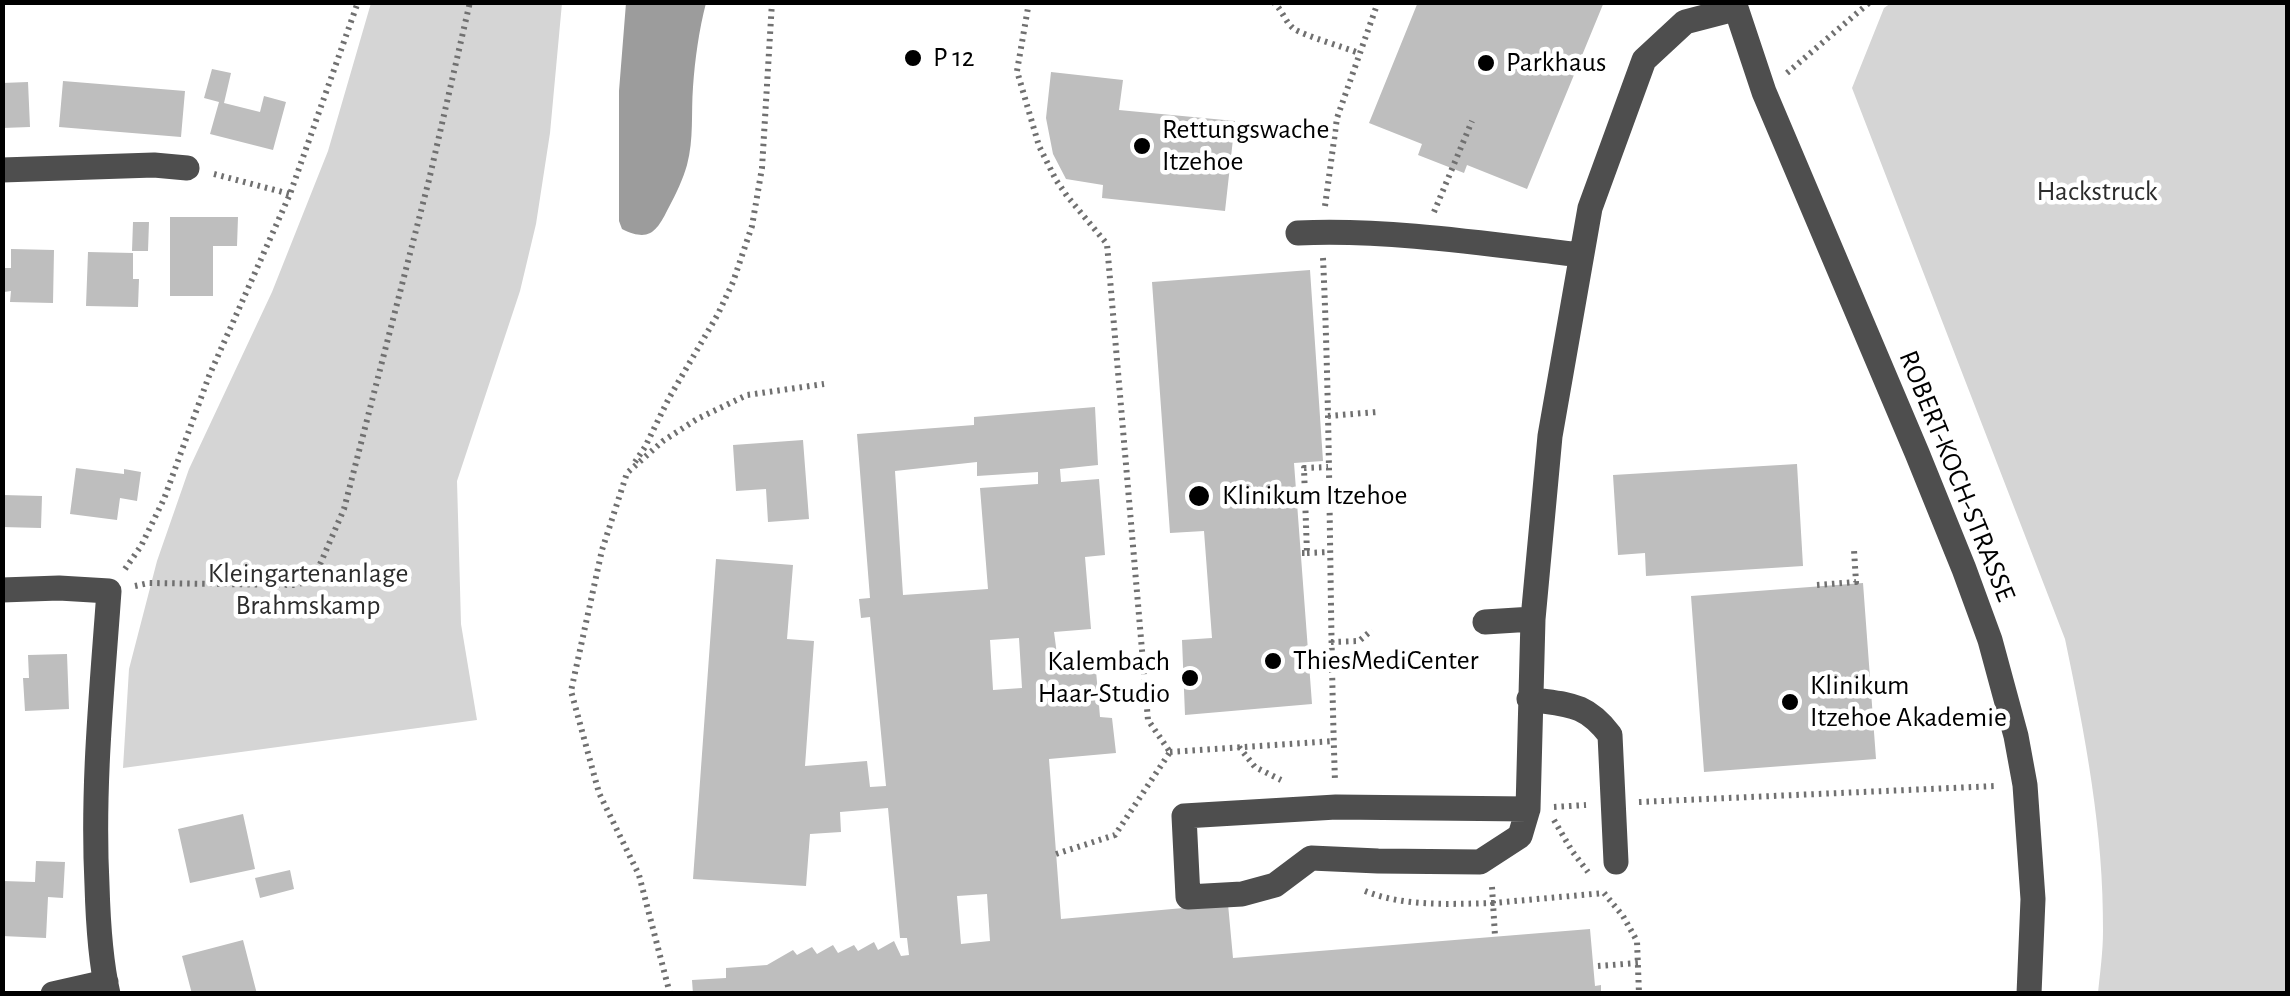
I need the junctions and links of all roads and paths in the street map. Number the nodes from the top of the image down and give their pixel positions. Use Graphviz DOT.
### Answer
graph roads {
  1 [pos="358,2"];
  2 [pos="470,2"];
  3 [pos="772,2"];
  4 [pos="1029,2"];
  5 [pos="1273,2"];
  6 [pos="1378,2"];
  7 [pos="1870,2"];
  8 [pos="1734,6"];
  9 [pos="1359,53"];
  10 [pos="1764,92"];
  11 [pos="1472,120"];
  12 [pos="188,168"];
  13 [pos="2,170"];
  14 [pos="290,194"];
  15 [pos="1310,233"];
  16 [pos="1424,237"];
  17 [pos="1581,255"];
  18 [pos="824,384"];
  19 [pos="1377,412"];
  20 [pos="1328,416"];
  21 [pos="1328,467"];
  22 [pos="627,473"];
  23 [pos="141,546"];
  24 [pos="1854,550"];
  25 [pos="1329,552"];
  26 [pos="1816,585"];
  27 [pos="2,590"];
  28 [pos="110,591"];
  29 [pos="1533,619"];
  30 [pos="1485,622"];
  31 [pos="1372,630"];
  32 [pos="1331,642"];
  33 [pos="1529,699"];
  34 [pos="1334,741"];
  35 [pos="1170,752"];
  36 [pos="2025,785"];
  37 [pos="1614,803"];
  38 [pos="1336,807"];
  39 [pos="1542,812"];
  40 [pos="1056,854"];
  41 [pos="1616,862"];
  42 [pos="1604,893"];
  43 [pos="1493,902"];
  44 [pos="1638,963"];
  45 [pos="1598,966"];
  46 [pos="107,988"];
  47 [pos="53,994"];
  48 [pos="670,994"];
  49 [pos="1640,994"];
  50 [pos="2029,994"];
  1 -- 14 [label="path"];
  2 -- 28 [label="path"];
  3 -- 22 [label="path"];
  4 -- 35 [label="path"];
  5 -- 9 [label="path"];
  6 -- 9 [label="path"];
  7 -- 10 [label="path"];
  8 -- 10 [label="street, ROBERT-KOCH-STRASSE"];
  8 -- 17 [label="street"];
  9 -- 15 [label="path"];
  10 -- 36 [label="street, ROBERT-KOCH-STRASSE"];
  11 -- 16 [label="path"];
  12 -- 13 [label="street"];
  12 -- 14 [label="path"];
  14 -- 23 [label="path"];
  15 -- 16 [label="street"];
  15 -- 20 [label="path"];
  16 -- 17 [label="street"];
  17 -- 29 [label="street"];
  18 -- 22 [label="path"];
  19 -- 20 [label="path"];
  20 -- 21 [label="path"];
  21 -- 25 [label="path"];
  21 -- 25 [label="path"];
  22 -- 48 [label="path"];
  24 -- 26 [label="path"];
  25 -- 32 [label="path"];
  27 -- 28 [label="street"];
  28 -- 46 [label="street"];
  29 -- 30 [label="street"];
  29 -- 33 [label="street"];
  31 -- 32 [label="path"];
  32 -- 34 [label="path"];
  33 -- 37 [label="street"];
  33 -- 39 [label="street"];
  34 -- 35 [label="path"];
  34 -- 38 [label="path"];
  35 -- 40 [label="path"];
  36 -- 37 [label="path"];
  36 -- 50 [label="street, ROBERT-KOCH-STRASSE"];
  37 -- 39 [label="path"];
  37 -- 41 [label="street"];
  38 -- 39 [label="street"];
  38 -- 39 [label="street"];
  39 -- 42 [label="path"];
  42 -- 43 [label="path"];
  42 -- 44 [label="path"];
  44 -- 45 [label="path"];
  44 -- 49 [label="path"];
  46 -- 47 [label="street"];
}
